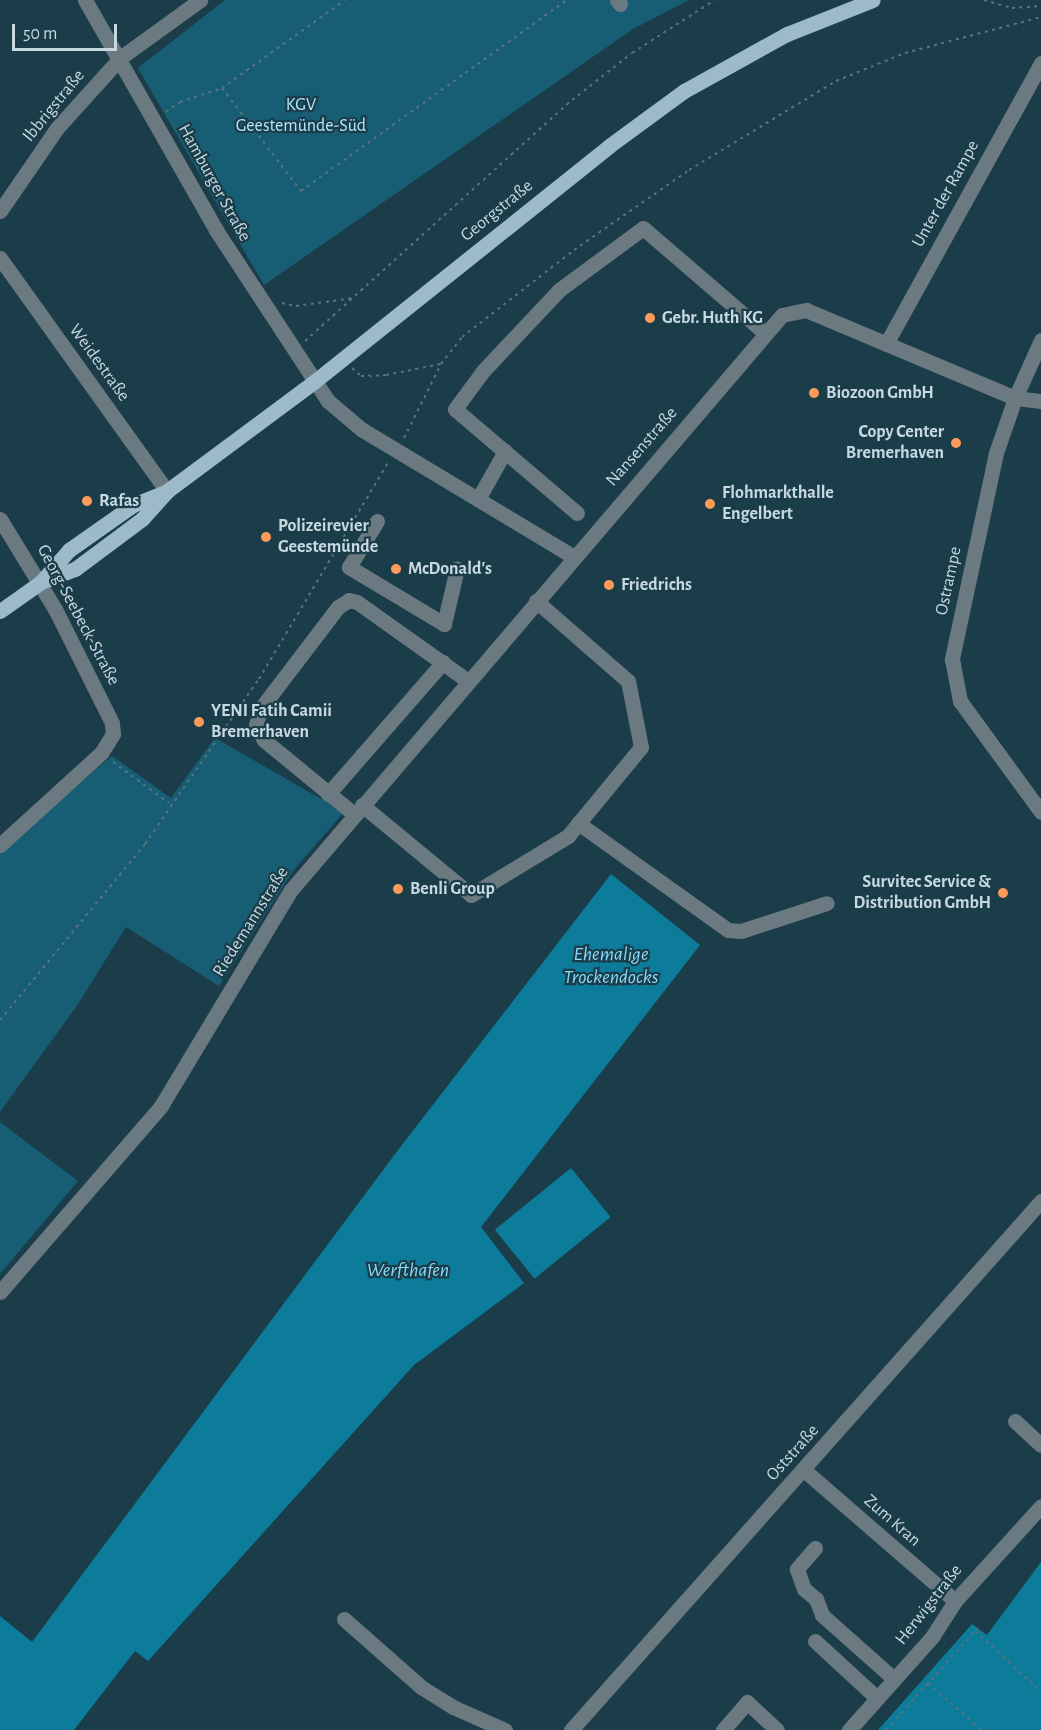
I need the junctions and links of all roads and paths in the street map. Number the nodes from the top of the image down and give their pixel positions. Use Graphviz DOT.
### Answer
graph roads {
  1 [pos="85,0"];
  2 [pos="200,0"];
  3 [pos="345,0"];
  4 [pos="567,0"];
  5 [pos="715,0"];
  6 [pos="873,0"];
  7 [pos="984,0"];
  8 [pos="1041,6"];
  9 [pos="1041,17"];
  10 [pos="120,58"];
  11 [pos="1041,63"];
  12 [pos="222,88"];
  13 [pos="156,119"];
  14 [pos="0,211"];
  15 [pos="0,258"];
  16 [pos="256,291"];
  17 [pos="353,298"];
  18 [pos="765,333"];
  19 [pos="1041,340"];
  20 [pos="886,344"];
  21 [pos="294,350"];
  22 [pos="341,361"];
  23 [pos="441,364"];
  24 [pos="315,381"];
  25 [pos="1015,398"];
  26 [pos="1041,401"];
  27 [pos="396,450"];
  28 [pos="504,452"];
  29 [pos="167,491"];
  30 [pos="478,500"];
  31 [pos="577,513"];
  32 [pos="0,519"];
  33 [pos="377,521"];
  34 [pos="574,557"];
  35 [pos="457,568"];
  36 [pos="41,582"];
  37 [pos="536,601"];
  38 [pos="0,611"];
  39 [pos="442,662"];
  40 [pos="468,681"];
  41 [pos="102,753"];
  42 [pos="328,794"];
  43 [pos="170,804"];
  44 [pos="358,809"];
  45 [pos="1041,812"];
  46 [pos="578,823"];
  47 [pos="0,845"];
  48 [pos="827,903"];
  49 [pos="0,1020"];
  50 [pos="1041,1201"];
  51 [pos="0,1292"];
  52 [pos="1015,1421"];
  53 [pos="1041,1445"];
  54 [pos="804,1470"];
  55 [pos="1041,1506"];
  56 [pos="815,1548"];
  57 [pos="955,1600"];
  58 [pos="344,1619"];
  59 [pos="978,1628"];
  60 [pos="975,1631"];
  61 [pos="815,1641"];
  62 [pos="894,1678"];
  63 [pos="928,1683"];
  64 [pos="1038,1689"];
  65 [pos="877,1698"];
  66 [pos="505,1730"];
  67 [pos="571,1730"];
  68 [pos="723,1730"];
  69 [pos="777,1730"];
  70 [pos="849,1730"];
  71 [pos="886,1730"];
  72 [pos="982,1730"];
  1 -- 10 [label="street, Hamburger Straße"];
  2 -- 10 [label="street, Ibbrigstraße"];
  3 -- 12 [label="path"];
  4 -- 12 [label="path"];
  5 -- 17 [label="path"];
  6 -- 22 [label="main road, Georgstraße"];
  7 -- 8 [label="path"];
  9 -- 23 [label="path"];
  10 -- 13 [label="street, Hamburger Straße"];
  10 -- 14 [label="street, Ibbrigstraße"];
  11 -- 20 [label="street, Unter der Rampe"];
  12 -- 13 [label="path"];
  13 -- 16 [label="street, Hamburger Straße"];
  15 -- 29 [label="street, Weidestraße"];
  16 -- 17 [label="path"];
  16 -- 21 [label="street, Hamburger Straße"];
  17 -- 21 [label="path"];
  18 -- 20 [label="street, Nansenstraße"];
  18 -- 28 [label="street"];
  18 -- 34 [label="street, Nansenstraße"];
  19 -- 25 [label="street, Ostrampe"];
  20 -- 25 [label="street, Nansenstraße"];
  21 -- 24 [label="street, Hamburger Straße"];
  22 -- 23 [label="path"];
  22 -- 24 [label="main road, Georgstraße"];
  23 -- 27 [label="path"];
  24 -- 27 [label="street"];
  24 -- 29 [label="main road, Georgstraße"];
  25 -- 26 [label="street, Nansenstraße"];
  25 -- 45 [label="street, Ostrampe"];
  27 -- 30 [label="street"];
  27 -- 43 [label="path"];
  28 -- 30 [label="street"];
  28 -- 31 [label="street"];
  29 -- 36 [label="main road, Georgstraße"];
  30 -- 34 [label="street"];
  32 -- 36 [label="street, Georg-Seebeck-Straße"];
  33 -- 35 [label="street"];
  34 -- 37 [label="street, Riedemannstraße"];
  36 -- 38 [label="main road, Georgstraße"];
  36 -- 41 [label="street, Georg-Seebeck-Straße"];
  37 -- 40 [label="street, Riedemannstraße"];
  37 -- 46 [label="street"];
  39 -- 40 [label="street"];
  39 -- 42 [label="street"];
  39 -- 42 [label="street"];
  40 -- 44 [label="street, Riedemannstraße"];
  41 -- 43 [label="path"];
  41 -- 47 [label="street"];
  42 -- 44 [label="street"];
  43 -- 49 [label="path"];
  44 -- 46 [label="street"];
  44 -- 51 [label="street, Riedemannstraße"];
  46 -- 48 [label="street"];
  50 -- 54 [label="street, Oststraße"];
  52 -- 53 [label="street"];
  54 -- 57 [label="street, Zum Kran"];
  54 -- 67 [label="street, Oststraße"];
  55 -- 57 [label="street, Herwigstraße"];
  56 -- 62 [label="street"];
  57 -- 62 [label="street, Herwigstraße"];
  58 -- 66 [label="street"];
  59 -- 60 [label="path"];
  60 -- 63 [label="path"];
  60 -- 64 [label="path"];
  61 -- 65 [label="street"];
  62 -- 65 [label="street, Herwigstraße"];
  63 -- 71 [label="path"];
  63 -- 72 [label="path"];
  65 -- 70 [label="street, Herwigstraße"];
  68 -- 69 [label="street"];
}
